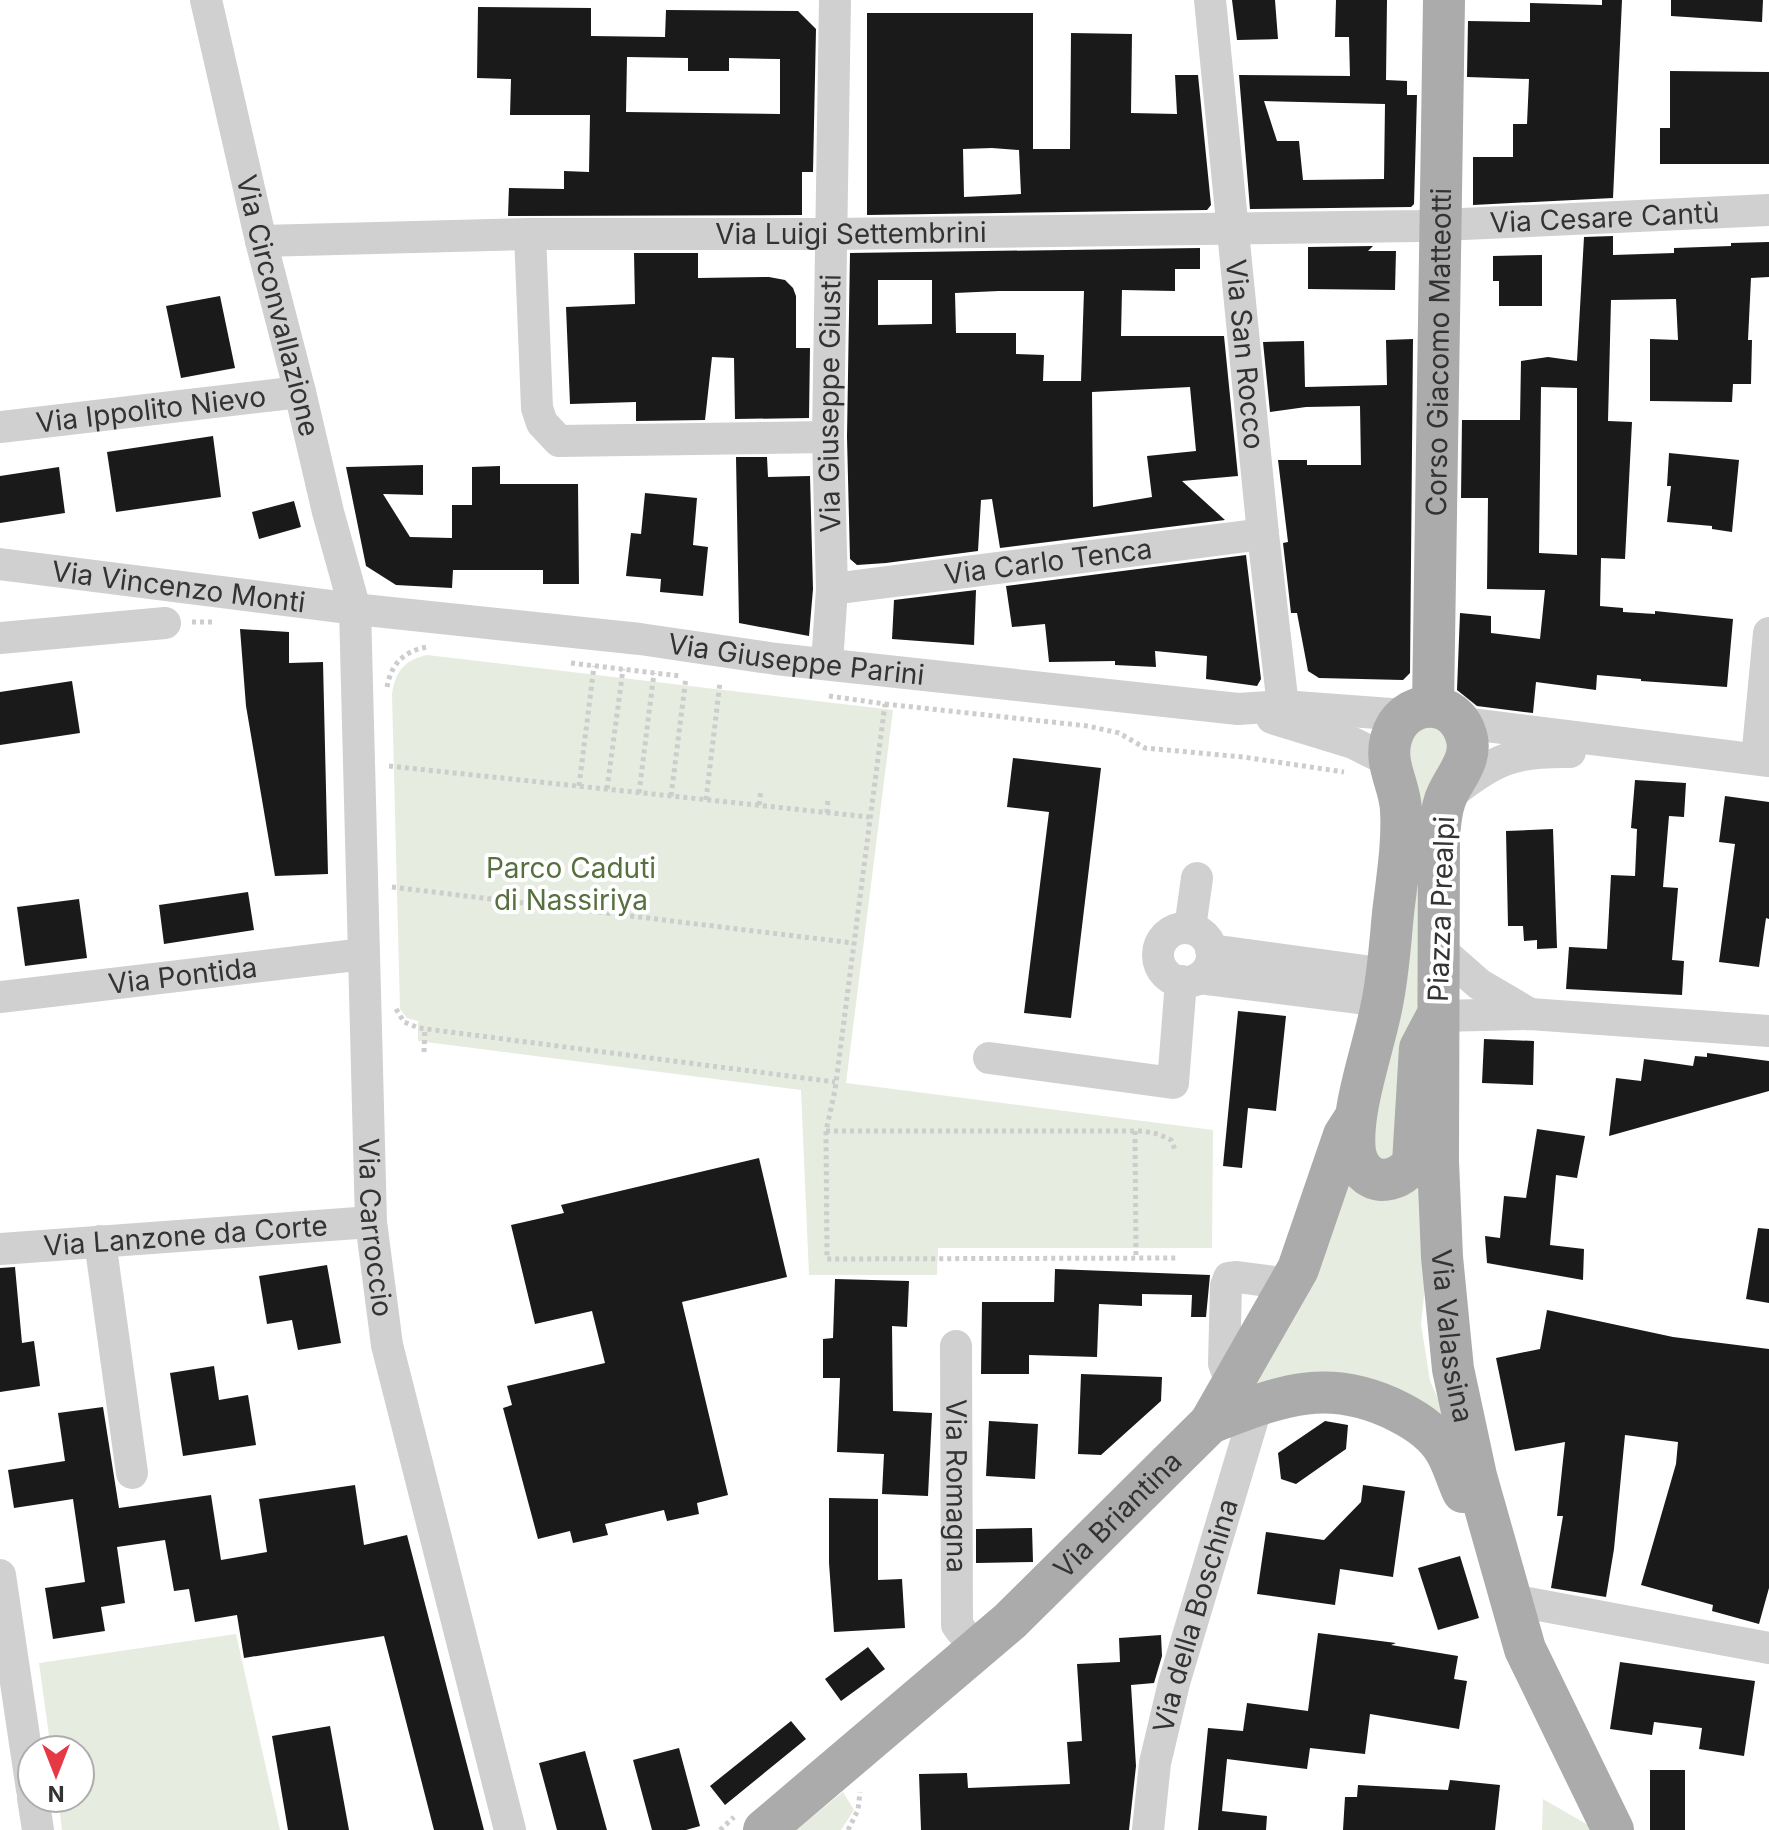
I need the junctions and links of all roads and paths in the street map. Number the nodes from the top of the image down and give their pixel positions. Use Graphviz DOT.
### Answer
graph roads {
  1 [pos="206,0"];
  2 [pos="835,0"];
  3 [pos="1210,0"];
  4 [pos="1444,0"];
  5 [pos="1769,210"];
  6 [pos="1441,225"];
  7 [pos="1234,227"];
  8 [pos="530,234"];
  9 [pos="833,234"];
  10 [pos="261,241"];
  11 [pos="300,392"];
  12 [pos="0,427"];
  13 [pos="828,437"];
  14 [pos="1263,534"];
  15 [pos="0,564"];
  16 [pos="832,589"];
  17 [pos="355,609"];
  18 [pos="219,622"];
  19 [pos="165,623"];
  20 [pos="1769,633"];
  21 [pos="0,638"];
  22 [pos="440,645"];
  23 [pos="563,662"];
  24 [pos="827,663"];
  25 [pos="594,666"];
  26 [pos="623,669"];
  27 [pos="654,673"];
  28 [pos="686,677"];
  29 [pos="697,679"];
  30 [pos="708,680"];
  31 [pos="720,682"];
  32 [pos="729,683"];
  33 [pos="828,696"];
  34 [pos="386,698"];
  35 [pos="885,704"];
  36 [pos="1283,706"];
  37 [pos="1238,709"];
  38 [pos="1433,715"];
  39 [pos="1709,754"];
  40 [pos="1763,760"];
  41 [pos="1389,761"];
  42 [pos="389,766"];
  43 [pos="1349,773"];
  44 [pos="579,786"];
  45 [pos="607,789"];
  46 [pos="761,790"];
  47 [pos="639,793"];
  48 [pos="671,796"];
  49 [pos="1446,797"];
  50 [pos="828,798"];
  51 [pos="706,800"];
  52 [pos="759,805"];
  53 [pos="827,813"];
  54 [pos="869,817"];
  55 [pos="1197,878"];
  56 [pos="392,900"];
  57 [pos="853,943"];
  58 [pos="1437,947"];
  59 [pos="364,954"];
  60 [pos="1195,959"];
  61 [pos="1385,988"];
  62 [pos="0,997"];
  63 [pos="395,1003"];
  64 [pos="1530,1014"];
  65 [pos="1437,1016"];
  66 [pos="425,1029"];
  67 [pos="1769,1031"];
  68 [pos="424,1052"];
  69 [pos="989,1058"];
  70 [pos="835,1082"];
  71 [pos="1357,1113"];
  72 [pos="826,1131"];
  73 [pos="1135,1131"];
  74 [pos="1176,1152"];
  75 [pos="371,1222"];
  76 [pos="100,1241"];
  77 [pos="0,1249"];
  78 [pos="1177,1258"];
  79 [pos="1136,1259"];
  80 [pos="1291,1284"];
  81 [pos="956,1346"];
  82 [pos="1245,1395"];
  83 [pos="1210,1423"];
  84 [pos="132,1473"];
  85 [pos="0,1575"];
  86 [pos="1512,1600"];
  87 [pos="967,1638"];
  88 [pos="1769,1648"];
  89 [pos="1525,1649"];
  90 [pos="24,1734"];
  91 [pos="510,1830"];
  92 [pos="764,1830"];
  93 [pos="1148,1830"];
  94 [pos="1613,1830"];
  1 -- 10 [label="street, Via Circonvallazione"];
  2 -- 9 [label="street, Via Giuseppe Giusti"];
  3 -- 7 [label="street, Via San Rocco"];
  4 -- 6 [label="main road, Corso Giacomo Matteotti"];
  5 -- 6 [label="street, Via Cesare Cantù"];
  6 -- 7 [label="street, Via Luigi Settembrini"];
  6 -- 38 [label="main road, Corso Giacomo Matteotti"];
  7 -- 9 [label="street, Via Luigi Settembrini"];
  7 -- 14 [label="street, Via San Rocco"];
  8 -- 9 [label="street, Via Luigi Settembrini"];
  8 -- 10 [label="street, Via Luigi Settembrini"];
  8 -- 13 [label="street"];
  9 -- 13 [label="street, Via Giuseppe Giusti"];
  10 -- 11 [label="street, Via Circonvallazione"];
  11 -- 12 [label="street, Via Ippolito Nievo"];
  11 -- 17 [label="street, Via Circonvallazione"];
  13 -- 16 [label="street, Via Giuseppe Giusti"];
  14 -- 16 [label="street, Via Carlo Tenca"];
  14 -- 36 [label="street, Via San Rocco"];
  15 -- 17 [label="street, Via Vincenzo Monti"];
  16 -- 24 [label="street, Via Giuseppe Giusti"];
  17 -- 24 [label="street, Via Giuseppe Parini"];
  17 -- 59 [label="street, Via Carroccio"];
  18 -- 19 [label="path"];
  19 -- 21 [label="street"];
  20 -- 40 [label="street"];
  22 -- 34 [label="path"];
  23 -- 25 [label="path"];
  24 -- 37 [label="street, Via Giuseppe Parini"];
  25 -- 26 [label="path"];
  25 -- 44 [label="path"];
  26 -- 27 [label="path"];
  26 -- 45 [label="path"];
  27 -- 28 [label="path"];
  27 -- 47 [label="path"];
  28 -- 29 [label="path"];
  28 -- 48 [label="path"];
  30 -- 31 [label="path"];
  31 -- 32 [label="path"];
  31 -- 51 [label="path"];
  33 -- 35 [label="path"];
  35 -- 43 [label="path"];
  35 -- 54 [label="path"];
  36 -- 37 [label="street, Via Giuseppe Parini"];
  36 -- 38 [label="street, Via Giuseppe Parini"];
  37 -- 41 [label="street, Via Giuseppe Parini"];
  38 -- 39 [label="street, Via Giuseppe Parini"];
  38 -- 41 [label="main road, Piazza Prealpi"];
  38 -- 49 [label="main road, Piazza Prealpi"];
  39 -- 40 [label="street, Via Giuseppe Parini"];
  39 -- 49 [label="street, Via Giuseppe Parini"];
  41 -- 61 [label="main road, Piazza Prealpi"];
  42 -- 44 [label="path"];
  44 -- 45 [label="path"];
  45 -- 47 [label="path"];
  46 -- 52 [label="path"];
  47 -- 48 [label="path"];
  48 -- 51 [label="path"];
  49 -- 58 [label="main road, Piazza Prealpi"];
  50 -- 53 [label="path"];
  51 -- 52 [label="path"];
  52 -- 53 [label="path"];
  53 -- 54 [label="path"];
  54 -- 57 [label="path"];
  55 -- 60 [label="street"];
  56 -- 57 [label="path"];
  57 -- 70 [label="path"];
  58 -- 64 [label="street"];
  58 -- 65 [label="main road, Piazza Prealpi"];
  59 -- 62 [label="street, Via Pontida"];
  59 -- 75 [label="street, Via Carroccio"];
  60 -- 61 [label="street"];
  60 -- 69 [label="street"];
  61 -- 71 [label="main road, Piazza Prealpi"];
  63 -- 66 [label="path"];
  64 -- 65 [label="street"];
  64 -- 67 [label="street"];
  65 -- 71 [label="main road, Piazza Prealpi"];
  65 -- 86 [label="main road, Via Valassina"];
  66 -- 68 [label="path"];
  66 -- 70 [label="path"];
  70 -- 72 [label="path"];
  71 -- 80 [label="main road"];
  72 -- 73 [label="path"];
  72 -- 79 [label="path"];
  73 -- 74 [label="path"];
  73 -- 79 [label="path"];
  75 -- 76 [label="street, Via Lanzone da Corte"];
  75 -- 91 [label="street, Via Carroccio"];
  76 -- 77 [label="street, Via Lanzone da Corte"];
  76 -- 84 [label="street"];
  78 -- 79 [label="path"];
  80 -- 82 [label="main road"];
  80 -- 82 [label="street"];
  81 -- 87 [label="street, Via Romagna"];
  82 -- 83 [label="main road, Via Valassina"];
  82 -- 89 [label="main road, Via Valassina"];
  82 -- 93 [label="street, Via della Boschina"];
  83 -- 87 [label="main road, Via Briantina"];
  85 -- 90 [label="street"];
  86 -- 88 [label="street"];
  86 -- 89 [label="main road, Via Valassina"];
  87 -- 92 [label="main road, Via Briantina"];
  89 -- 94 [label="main road, Via Valassina"];
}
